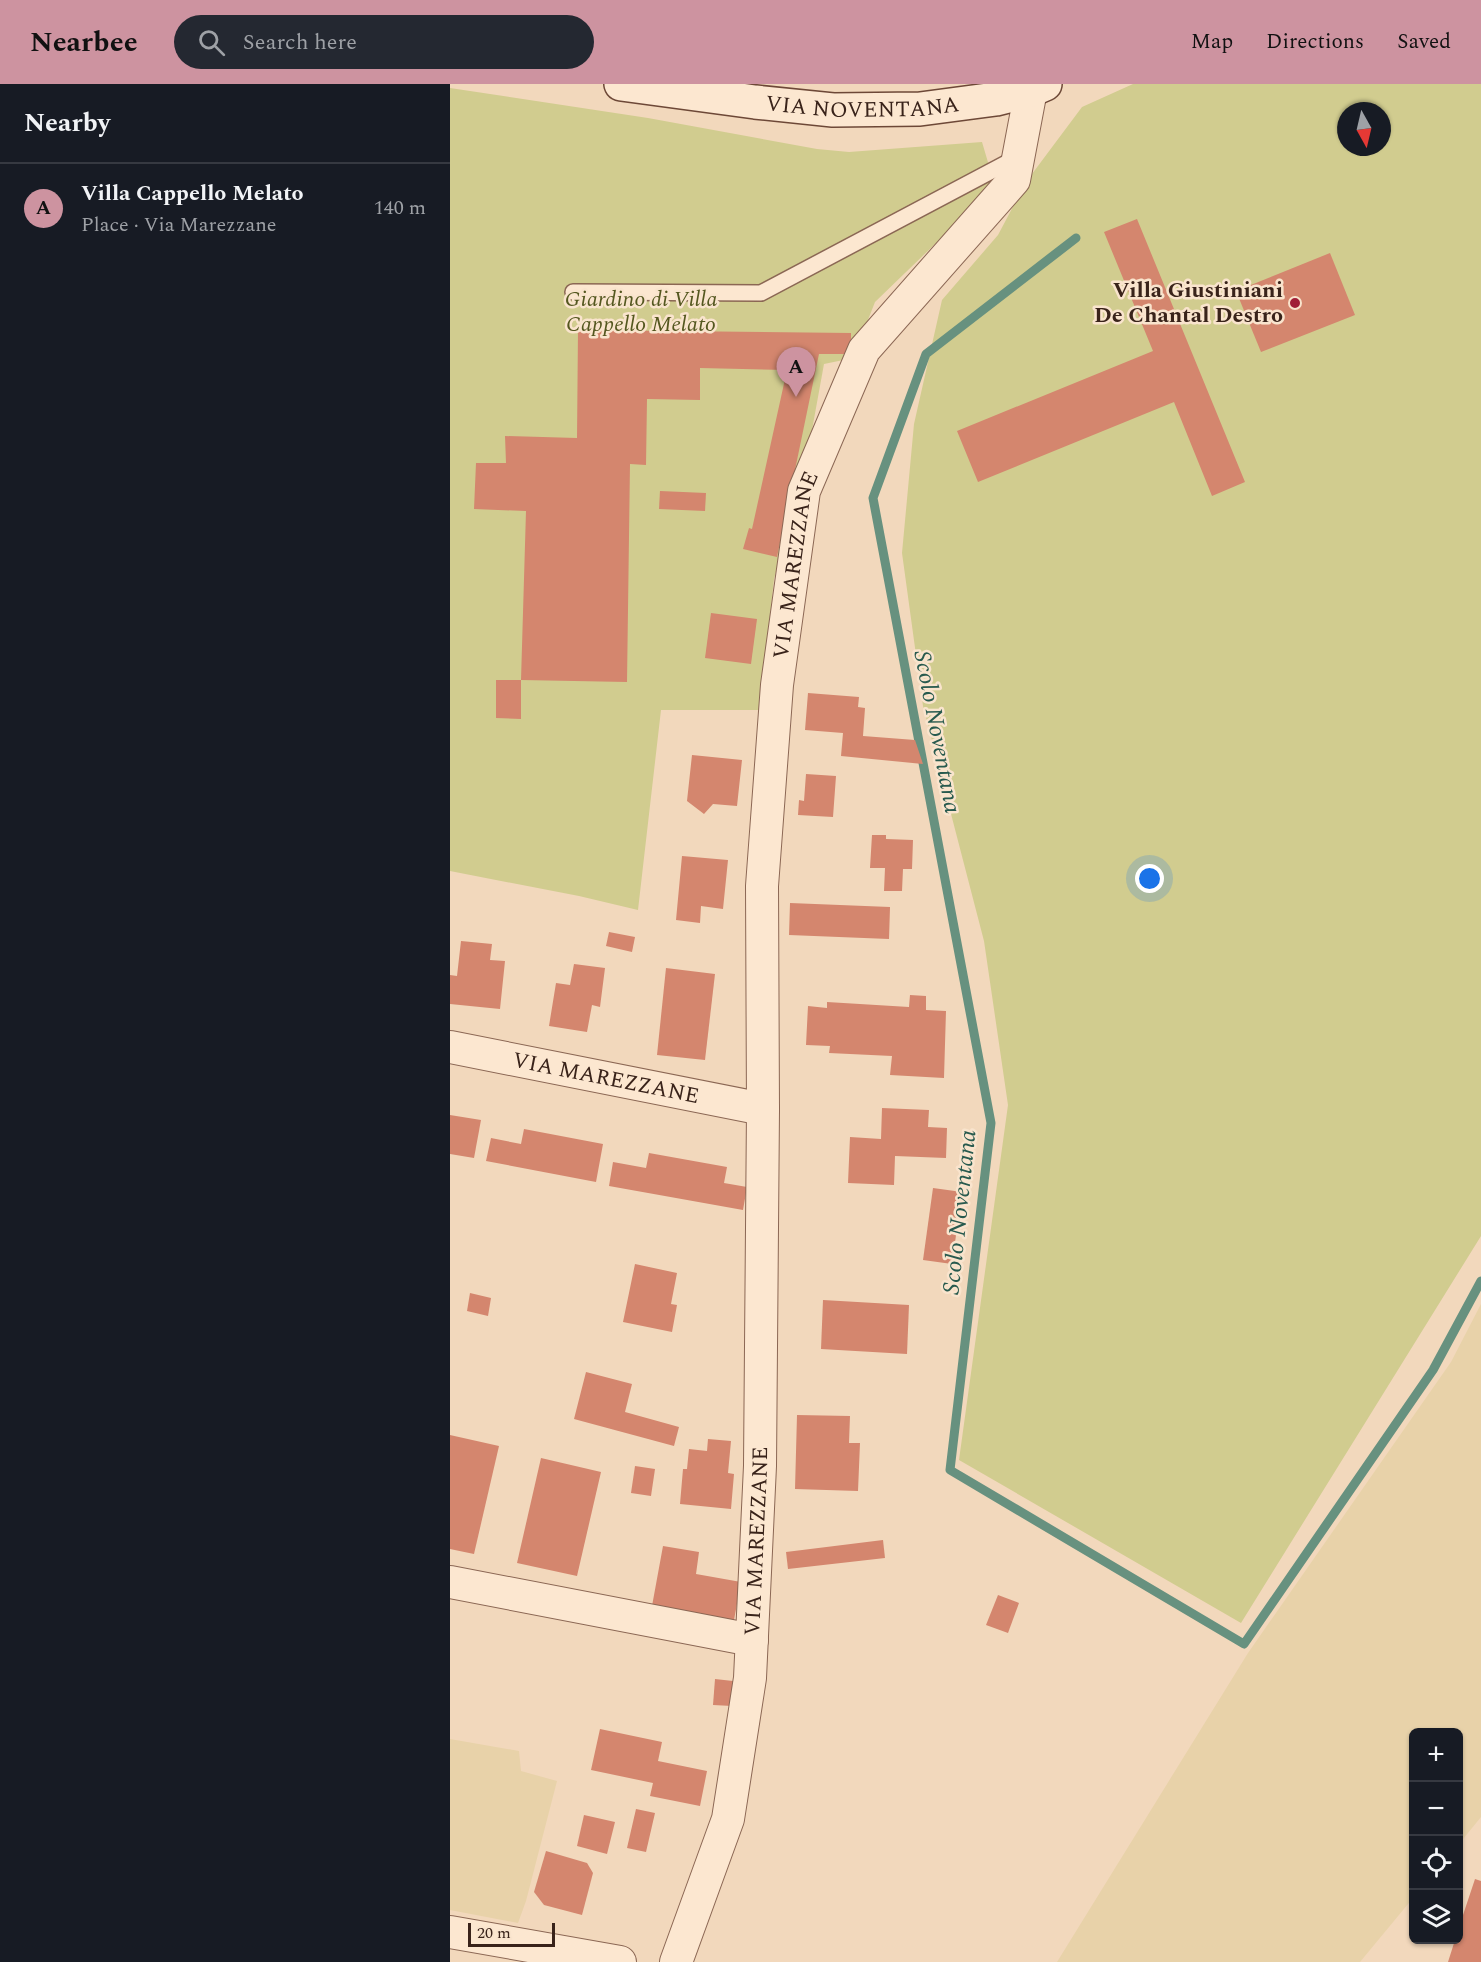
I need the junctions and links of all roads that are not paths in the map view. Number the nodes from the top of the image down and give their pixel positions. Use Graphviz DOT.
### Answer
graph roads {
  1 [pos="621,84"];
  2 [pos="1038,87"];
  3 [pos="1018,157"];
  4 [pos="573,292"];
  5 [pos="450,1047"];
  6 [pos="763,1109"];
  7 [pos="450,1582"];
  8 [pos="752,1640"];
  9 [pos="450,1932"];
  10 [pos="620,1962"];
  11 [pos="676,1962"];
  1 -- 2 [label="street, VIA NOVENTANA"];
  2 -- 3 [label="street, VIA MAREZZANE"];
  3 -- 4 [label="lane"];
  3 -- 6 [label="street, VIA MAREZZANE"];
  5 -- 6 [label="street, VIA MAREZZANE"];
  6 -- 8 [label="street, VIA MAREZZANE"];
  7 -- 8 [label="street"];
  8 -- 11 [label="street, VIA MAREZZANE"];
  9 -- 10 [label="street"];
}
